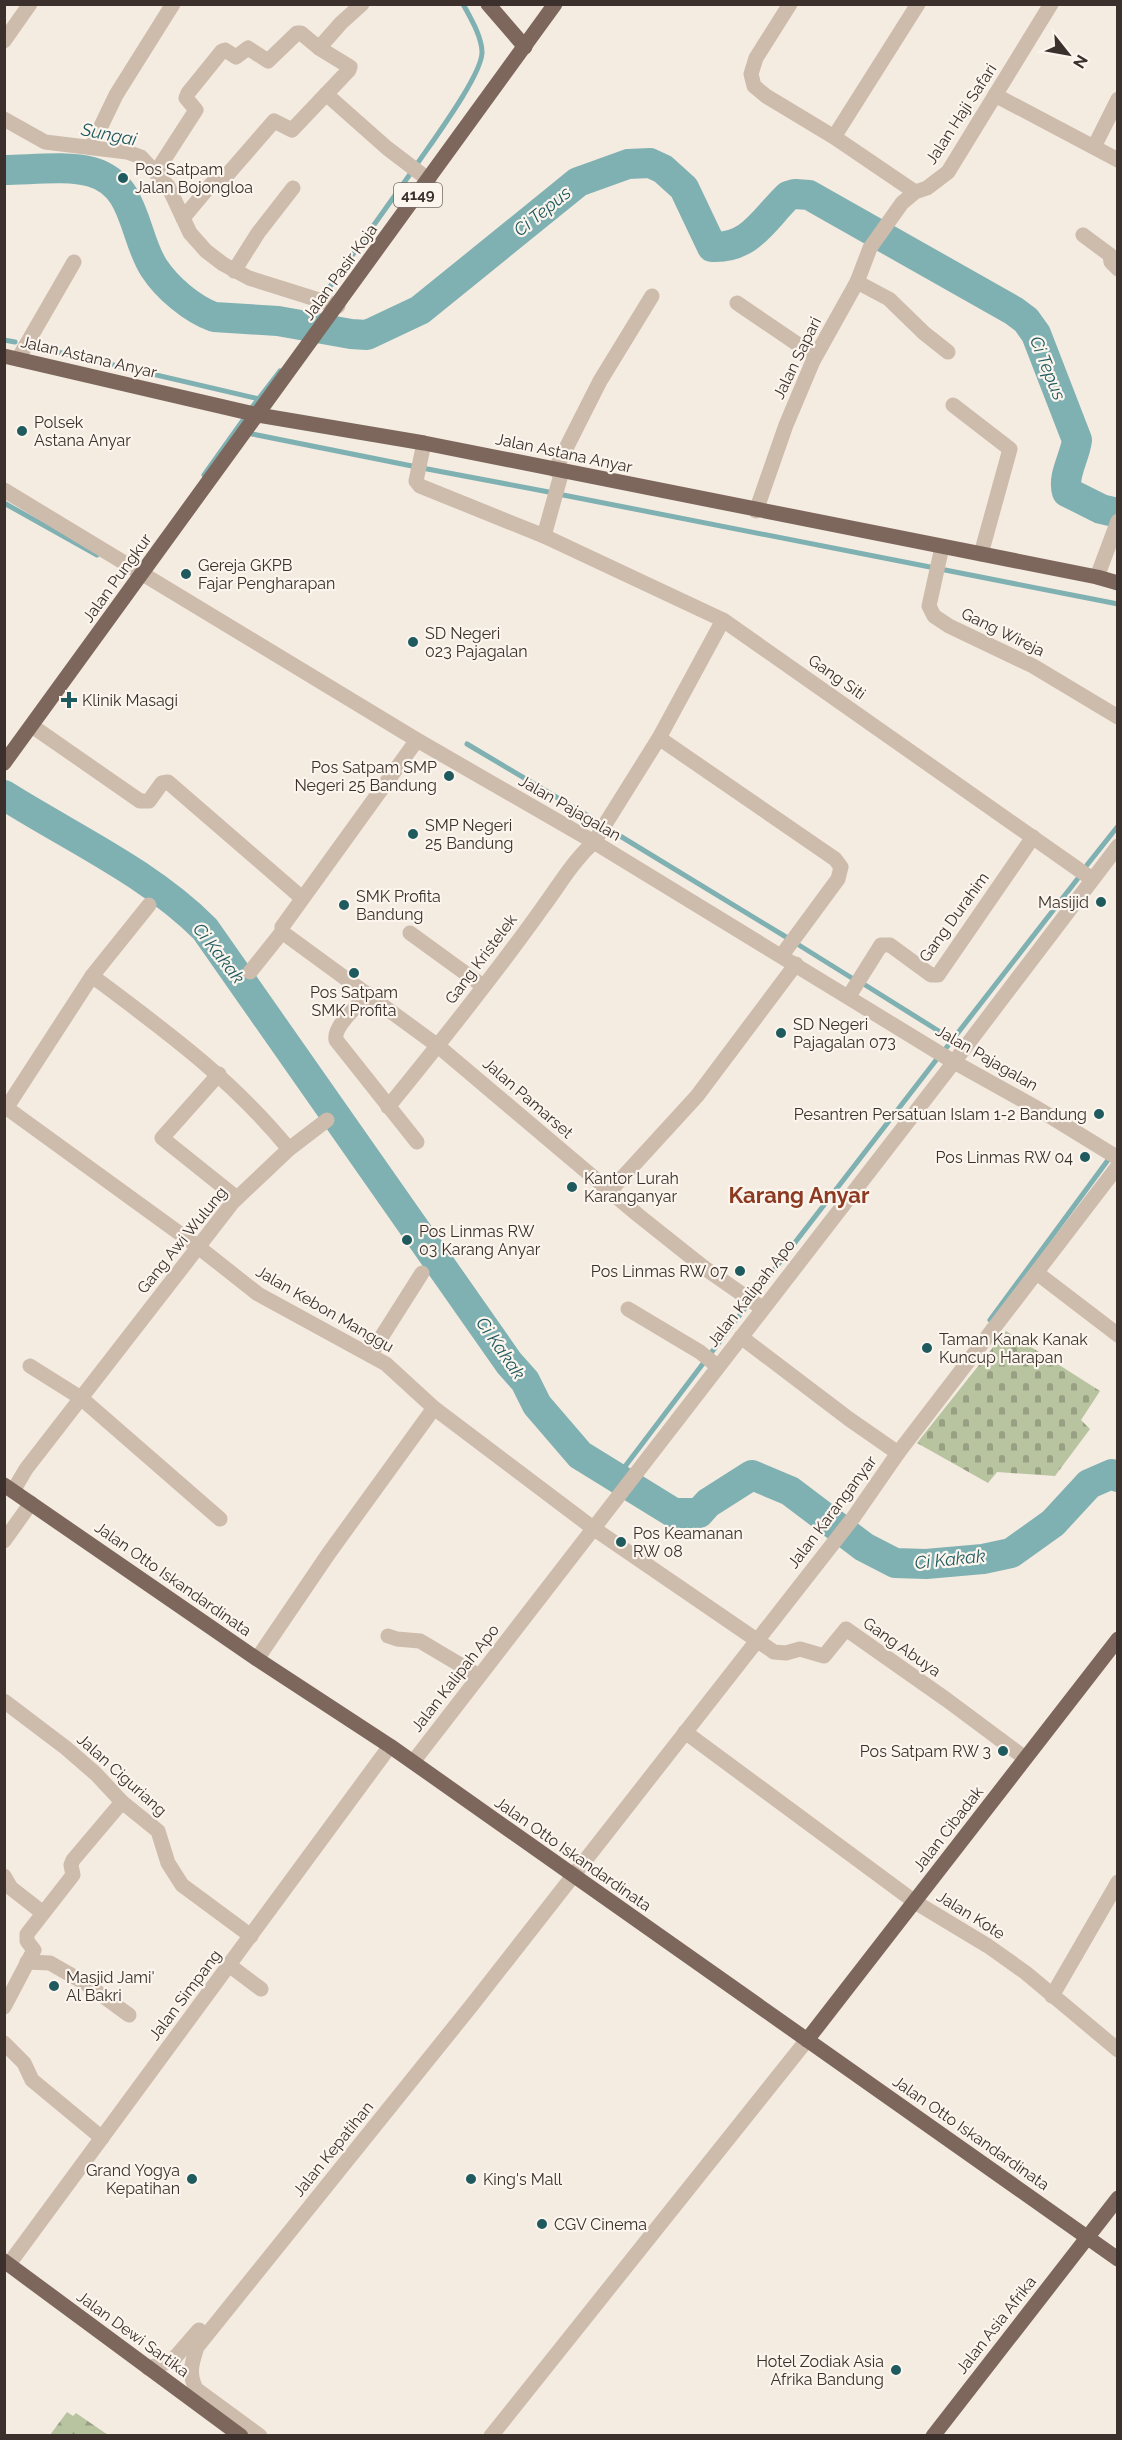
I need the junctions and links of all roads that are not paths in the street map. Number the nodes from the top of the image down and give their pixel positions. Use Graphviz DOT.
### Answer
graph roads {
  1 [pos="30,4"];
  2 [pos="173,4"];
  3 [pos="362,4"];
  4 [pos="488,4"];
  5 [pos="555,4"];
  6 [pos="790,4"];
  7 [pos="918,4"];
  8 [pos="1052,4"];
  9 [pos="4,41"];
  10 [pos="525,47"];
  11 [pos="319,48"];
  12 [pos="326,94"];
  13 [pos="994,95"];
  14 [pos="1118,99"];
  15 [pos="4,118"];
  16 [pos="834,136"];
  17 [pos="90,147"];
  18 [pos="1094,147"];
  19 [pos="1118,160"];
  20 [pos="159,168"];
  21 [pos="429,180"];
  22 [pos="293,188"];
  23 [pos="915,192"];
  24 [pos="183,218"];
  25 [pos="884,226"];
  26 [pos="1083,235"];
  27 [pos="74,262"];
  28 [pos="235,268"];
  29 [pos="1118,269"];
  30 [pos="857,282"];
  31 [pos="652,296"];
  32 [pos="737,303"];
  33 [pos="338,306"];
  34 [pos="948,352"];
  35 [pos="815,356"];
  36 [pos="11,357"];
  37 [pos="952,405"];
  38 [pos="258,415"];
  39 [pos="424,443"];
  40 [pos="558,470"];
  41 [pos="4,490"];
  42 [pos="756,510"];
  43 [pos="1116,524"];
  44 [pos="544,536"];
  45 [pos="942,547"];
  46 [pos="981,554"];
  47 [pos="142,574"];
  48 [pos="1097,577"];
  49 [pos="1118,583"];
  50 [pos="723,620"];
  51 [pos="1118,717"];
  52 [pos="32,726"];
  53 [pos="659,738"];
  54 [pos="417,740"];
  55 [pos="8,758"];
  56 [pos="597,836"];
  57 [pos="1033,837"];
  58 [pos="1118,846"];
  59 [pos="1092,879"];
  60 [pos="302,898"];
  61 [pos="149,905"];
  62 [pos="282,932"];
  63 [pos="410,933"];
  64 [pos="782,955"];
  65 [pos="796,964"];
  66 [pos="250,972"];
  67 [pos="92,976"];
  68 [pos="483,986"];
  69 [pos="369,994"];
  70 [pos="849,996"];
  71 [pos="438,1046"];
  72 [pos="954,1062"];
  73 [pos="219,1074"];
  74 [pos="6,1106"];
  75 [pos="388,1107"];
  76 [pos="327,1120"];
  77 [pos="417,1142"];
  78 [pos="289,1149"];
  79 [pos="1118,1158"];
  80 [pos="1118,1166"];
  81 [pos="610,1191"];
  82 [pos="237,1198"];
  83 [pos="197,1246"];
  84 [pos="422,1273"];
  85 [pos="1036,1273"];
  86 [pos="754,1303"];
  87 [pos="628,1309"];
  88 [pos="1118,1335"];
  89 [pos="741,1337"];
  90 [pos="370,1355"];
  91 [pos="710,1359"];
  92 [pos="30,1366"];
  93 [pos="81,1398"];
  94 [pos="434,1408"];
  95 [pos="898,1453"];
  96 [pos="9,1488"];
  97 [pos="32,1503"];
  98 [pos="220,1519"];
  99 [pos="593,1528"];
  100 [pos="4,1540"];
  101 [pos="388,1636"];
  102 [pos="1118,1639"];
  103 [pos="757,1641"];
  104 [pos="257,1659"];
  105 [pos="479,1677"];
  106 [pos="4,1701"];
  107 [pos="685,1732"];
  108 [pos="390,1746"];
  109 [pos="1025,1758"];
  110 [pos="413,1762"];
  111 [pos="123,1802"];
  112 [pos="556,1864"];
  113 [pos="4,1876"];
  114 [pos="571,1876"];
  115 [pos="1118,1882"];
  116 [pos="915,1902"];
  117 [pos="44,1913"];
  118 [pos="251,1936"];
  119 [pos="27,1962"];
  120 [pos="229,1965"];
  121 [pos="261,1989"];
  122 [pos="1052,1996"];
  123 [pos="4,2007"];
  124 [pos="129,2015"];
  125 [pos="807,2040"];
  126 [pos="4,2043"];
  127 [pos="1118,2050"];
  128 [pos="102,2138"];
  129 [pos="1118,2198"];
  130 [pos="1087,2237"];
  131 [pos="1118,2259"];
  132 [pos="7,2263"];
  133 [pos="148,2368"];
  134 [pos="241,2436"];
  135 [pos="260,2436"];
  136 [pos="491,2436"];
  137 [pos="933,2436"];
  1 -- 9 [label="street"];
  2 -- 17 [label="street"];
  3 -- 11 [label="street"];
  4 -- 10 [label="main road"];
  5 -- 10 [label="main road, Jalan Pasir Koja / 4149"];
  6 -- 16 [label="street"];
  7 -- 16 [label="street"];
  8 -- 13 [label="street, Jalan Haji Safari"];
  10 -- 21 [label="main road, Jalan Pasir Koja / 4149"];
  11 -- 12 [label="street"];
  11 -- 20 [label="street"];
  12 -- 21 [label="street"];
  12 -- 24 [label="street"];
  13 -- 18 [label="street"];
  13 -- 23 [label="street, Jalan Haji Safari"];
  14 -- 18 [label="street"];
  15 -- 17 [label="street"];
  16 -- 23 [label="street"];
  17 -- 20 [label="street"];
  18 -- 19 [label="street"];
  20 -- 24 [label="street"];
  21 -- 33 [label="main road, Jalan Pasir Koja / 4149"];
  22 -- 28 [label="street"];
  23 -- 25 [label="street, Jalan Haji Safari"];
  24 -- 28 [label="street"];
  25 -- 30 [label="street, Jalan Sapari"];
  26 -- 29 [label="street"];
  27 -- 36 [label="street"];
  28 -- 33 [label="street"];
  30 -- 34 [label="street"];
  30 -- 35 [label="street, Jalan Sapari"];
  31 -- 40 [label="street"];
  32 -- 35 [label="street"];
  33 -- 38 [label="main road, Jalan Pasir Koja / 4149"];
  35 -- 42 [label="street, Jalan Sapari"];
  36 -- 38 [label="main road, Jalan Astana Anyar"];
  37 -- 46 [label="street"];
  38 -- 39 [label="main road, Jalan Astana Anyar"];
  38 -- 47 [label="main road, Jalan Pungkur"];
  39 -- 40 [label="main road, Jalan Astana Anyar"];
  39 -- 44 [label="street, Gang Siti"];
  40 -- 42 [label="main road, Jalan Astana Anyar"];
  40 -- 44 [label="street"];
  41 -- 47 [label="street, Jalan Pajagalan"];
  42 -- 45 [label="main road, Jalan Astana Anyar"];
  43 -- 48 [label="street"];
  44 -- 50 [label="street, Gang Siti"];
  45 -- 46 [label="main road, Jalan Astana Anyar"];
  45 -- 51 [label="street, Gang Wireja"];
  46 -- 48 [label="main road, Jalan Astana Anyar"];
  47 -- 52 [label="main road, Jalan Pungkur"];
  47 -- 54 [label="street, Jalan Pajagalan"];
  48 -- 49 [label="main road, Jalan Astana Anyar"];
  50 -- 53 [label="street, Gang Kristelek"];
  50 -- 57 [label="street, Gang Siti"];
  52 -- 55 [label="main road, Jalan Pungkur"];
  52 -- 60 [label="street"];
  53 -- 56 [label="street, Gang Kristelek"];
  53 -- 64 [label="street"];
  54 -- 56 [label="street, Jalan Pajagalan"];
  54 -- 60 [label="street"];
  56 -- 64 [label="street, Jalan Pajagalan"];
  56 -- 68 [label="street, Gang Kristelek"];
  57 -- 59 [label="street, Gang Siti"];
  57 -- 70 [label="street, Gang Durahim"];
  58 -- 59 [label="street, Jalan Kalipah Apo"];
  59 -- 72 [label="street, Jalan Kalipah Apo"];
  60 -- 62 [label="street"];
  61 -- 67 [label="street"];
  62 -- 66 [label="street"];
  62 -- 69 [label="street, Jalan Pamarset"];
  63 -- 68 [label="street"];
  64 -- 65 [label="street, Jalan Pajagalan"];
  65 -- 70 [label="street, Jalan Pajagalan"];
  65 -- 81 [label="street"];
  67 -- 73 [label="street"];
  67 -- 74 [label="street"];
  68 -- 71 [label="street, Gang Kristelek"];
  69 -- 71 [label="street, Jalan Pamarset"];
  69 -- 75 [label="street"];
  70 -- 72 [label="street, Jalan Pajagalan"];
  71 -- 75 [label="street, Gang Kristelek"];
  71 -- 81 [label="street, Jalan Pamarset"];
  72 -- 79 [label="street, Jalan Pajagalan"];
  72 -- 86 [label="street, Jalan Kalipah Apo"];
  73 -- 78 [label="street"];
  73 -- 82 [label="street"];
  74 -- 83 [label="street, Jalan Kebon Manggu"];
  75 -- 77 [label="street"];
  76 -- 78 [label="street, Gang Awi Wulung"];
  78 -- 82 [label="street, Gang Awi Wulung"];
  80 -- 85 [label="street, Jalan Karanganyar"];
  81 -- 86 [label="street, Jalan Pamarset"];
  82 -- 83 [label="street, Gang Awi Wulung"];
  83 -- 90 [label="street, Jalan Kebon Manggu"];
  83 -- 93 [label="street, Gang Awi Wulung"];
  84 -- 90 [label="street"];
  85 -- 88 [label="street"];
  85 -- 95 [label="street, Jalan Karanganyar"];
  86 -- 89 [label="street, Jalan Kalipah Apo"];
  87 -- 91 [label="street"];
  89 -- 91 [label="street, Jalan Kalipah Apo"];
  89 -- 95 [label="street"];
  90 -- 94 [label="street, Jalan Kebon Manggu"];
  91 -- 99 [label="street, Jalan Kalipah Apo"];
  92 -- 93 [label="street"];
  93 -- 96 [label="street, Gang Awi Wulung"];
  93 -- 98 [label="street"];
  94 -- 99 [label="street, Jalan Kebon Manggu"];
  94 -- 104 [label="street"];
  95 -- 103 [label="street, Jalan Karanganyar"];
  96 -- 97 [label="main road, Jalan Otto Iskandardinata"];
  97 -- 100 [label="street"];
  97 -- 104 [label="main road, Jalan Otto Iskandardinata"];
  99 -- 103 [label="street, Jalan Kebon Manggu"];
  99 -- 105 [label="street, Jalan Kalipah Apo"];
  101 -- 105 [label="street"];
  102 -- 109 [label="main road, Jalan Cibadak"];
  103 -- 107 [label="street, Jalan Karanganyar"];
  103 -- 109 [label="street, Gang Abuya"];
  104 -- 108 [label="main road, Jalan Otto Iskandardinata"];
  105 -- 110 [label="street, Jalan Kalipah Apo"];
  106 -- 111 [label="street, Jalan Ciguriang"];
  107 -- 114 [label="street, Jalan Karanganyar"];
  107 -- 116 [label="street, Jalan Kote"];
  108 -- 110 [label="main road, Jalan Otto Iskandardinata"];
  108 -- 118 [label="street, Jalan Simpang"];
  109 -- 116 [label="main road, Jalan Cibadak"];
  110 -- 112 [label="main road, Jalan Otto Iskandardinata"];
  111 -- 117 [label="street"];
  111 -- 118 [label="street, Jalan Ciguriang"];
  112 -- 114 [label="main road, Jalan Otto Iskandardinata"];
  112 -- 133 [label="street, Jalan Kepatihan"];
  113 -- 117 [label="street"];
  114 -- 125 [label="main road, Jalan Otto Iskandardinata"];
  114 -- 135 [label="street, Jalan Kepatihan"];
  115 -- 122 [label="street"];
  116 -- 122 [label="street, Jalan Kote"];
  116 -- 125 [label="main road, Jalan Cibadak"];
  117 -- 119 [label="street"];
  118 -- 120 [label="street, Jalan Simpang"];
  119 -- 123 [label="street"];
  119 -- 124 [label="street"];
  120 -- 121 [label="street"];
  120 -- 128 [label="street, Jalan Simpang"];
  122 -- 127 [label="street, Jalan Kote"];
  125 -- 130 [label="main road, Jalan Otto Iskandardinata"];
  125 -- 136 [label="street"];
  126 -- 128 [label="street"];
  128 -- 132 [label="street, Jalan Simpang"];
  129 -- 130 [label="main road, Jalan Asia Afrika"];
  130 -- 131 [label="main road, Jalan Otto Iskandardinata"];
  130 -- 137 [label="main road, Jalan Asia Afrika"];
  132 -- 133 [label="main road, Jalan Dewi Sartika"];
  133 -- 134 [label="main road, Jalan Dewi Sartika"];
}
